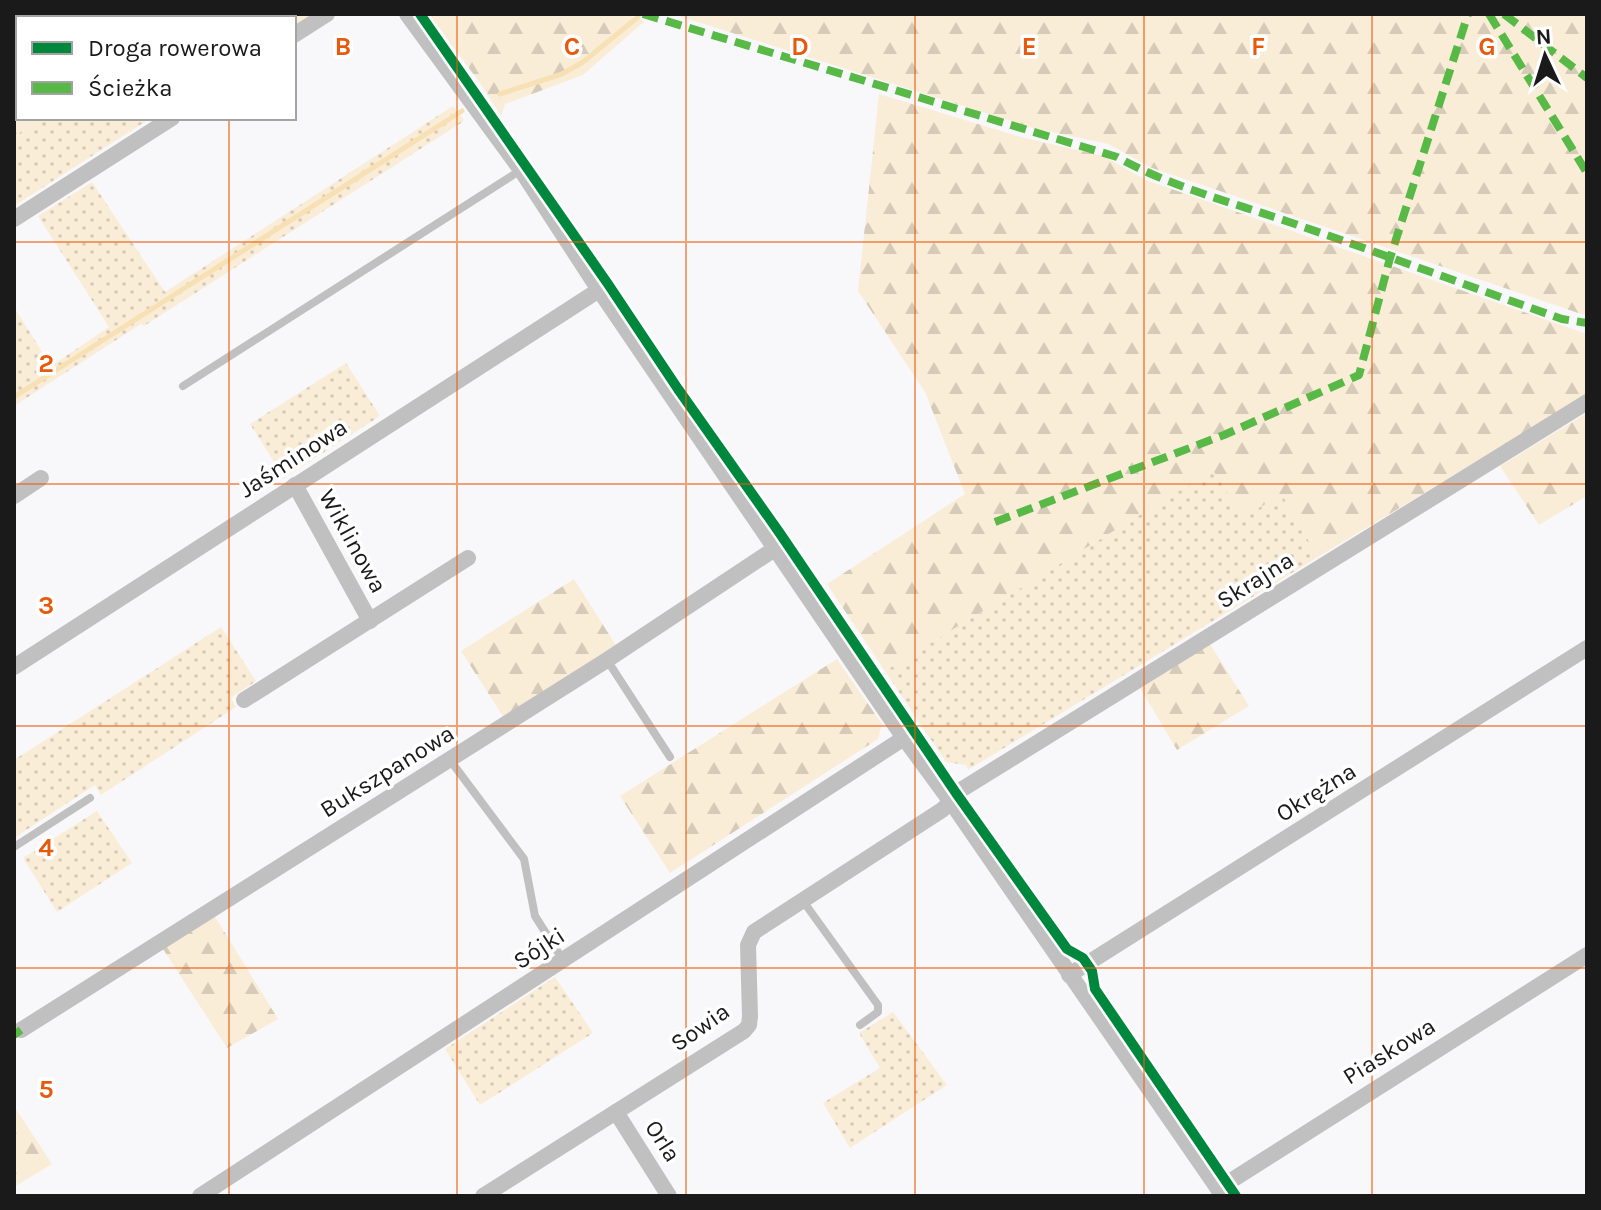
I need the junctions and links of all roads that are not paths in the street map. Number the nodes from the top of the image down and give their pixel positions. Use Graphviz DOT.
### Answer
graph roads {
  1 [pos="327,14"];
  2 [pos="407,14"];
  3 [pos="296,34"];
  4 [pos="169,120"];
  5 [pos="521,170"];
  6 [pos="14,219"];
  7 [pos="599,290"];
  8 [pos="183,386"];
  9 [pos="1587,402"];
  10 [pos="41,478"];
  11 [pos="295,485"];
  12 [pos="14,496"];
  13 [pos="776,548"];
  14 [pos="468,558"];
  15 [pos="370,621"];
  16 [pos="1587,648"];
  17 [pos="607,660"];
  18 [pos="14,667"];
  19 [pos="244,700"];
  20 [pos="904,738"];
  21 [pos="670,757"];
  22 [pos="450,760"];
  23 [pos="90,798"];
  24 [pos="951,802"];
  25 [pos="14,847"];
  26 [pos="802,901"];
  27 [pos="1587,955"];
  28 [pos="563,960"];
  29 [pos="1069,975"];
  30 [pos="860,1025"];
  31 [pos="21,1030"];
  32 [pos="616,1112"];
  33 [pos="1220,1192"];
  34 [pos="200,1196"];
  35 [pos="483,1196"];
  36 [pos="669,1196"];
  1 -- 3 [label="street"];
  2 -- 5 [label="street"];
  4 -- 6 [label="street"];
  5 -- 7 [label="street"];
  5 -- 8 [label="lane"];
  7 -- 11 [label="street, Jaśminowa"];
  7 -- 13 [label="street"];
  9 -- 24 [label="street, Skrajna"];
  10 -- 12 [label="street"];
  11 -- 15 [label="street, Wiklinowa"];
  11 -- 18 [label="street, Jaśminowa"];
  13 -- 17 [label="street, Bukszpanowa"];
  13 -- 20 [label="street"];
  14 -- 15 [label="street, Wiklinowa"];
  15 -- 19 [label="street, Wiklinowa"];
  16 -- 29 [label="street, Okrężna"];
  17 -- 21 [label="lane"];
  17 -- 22 [label="street, Bukszpanowa"];
  20 -- 24 [label="street"];
  20 -- 28 [label="street, Sójki"];
  22 -- 28 [label="lane"];
  22 -- 31 [label="street, Bukszpanowa"];
  23 -- 25 [label="lane"];
  24 -- 26 [label="street, Sowia"];
  24 -- 29 [label="street"];
  26 -- 30 [label="lane"];
  26 -- 32 [label="street, Sowia"];
  27 -- 33 [label="street, Piaskowa"];
  28 -- 34 [label="street, Sójki"];
  29 -- 33 [label="street"];
  32 -- 35 [label="street, Sowia"];
  32 -- 36 [label="street, Orla"];
}
